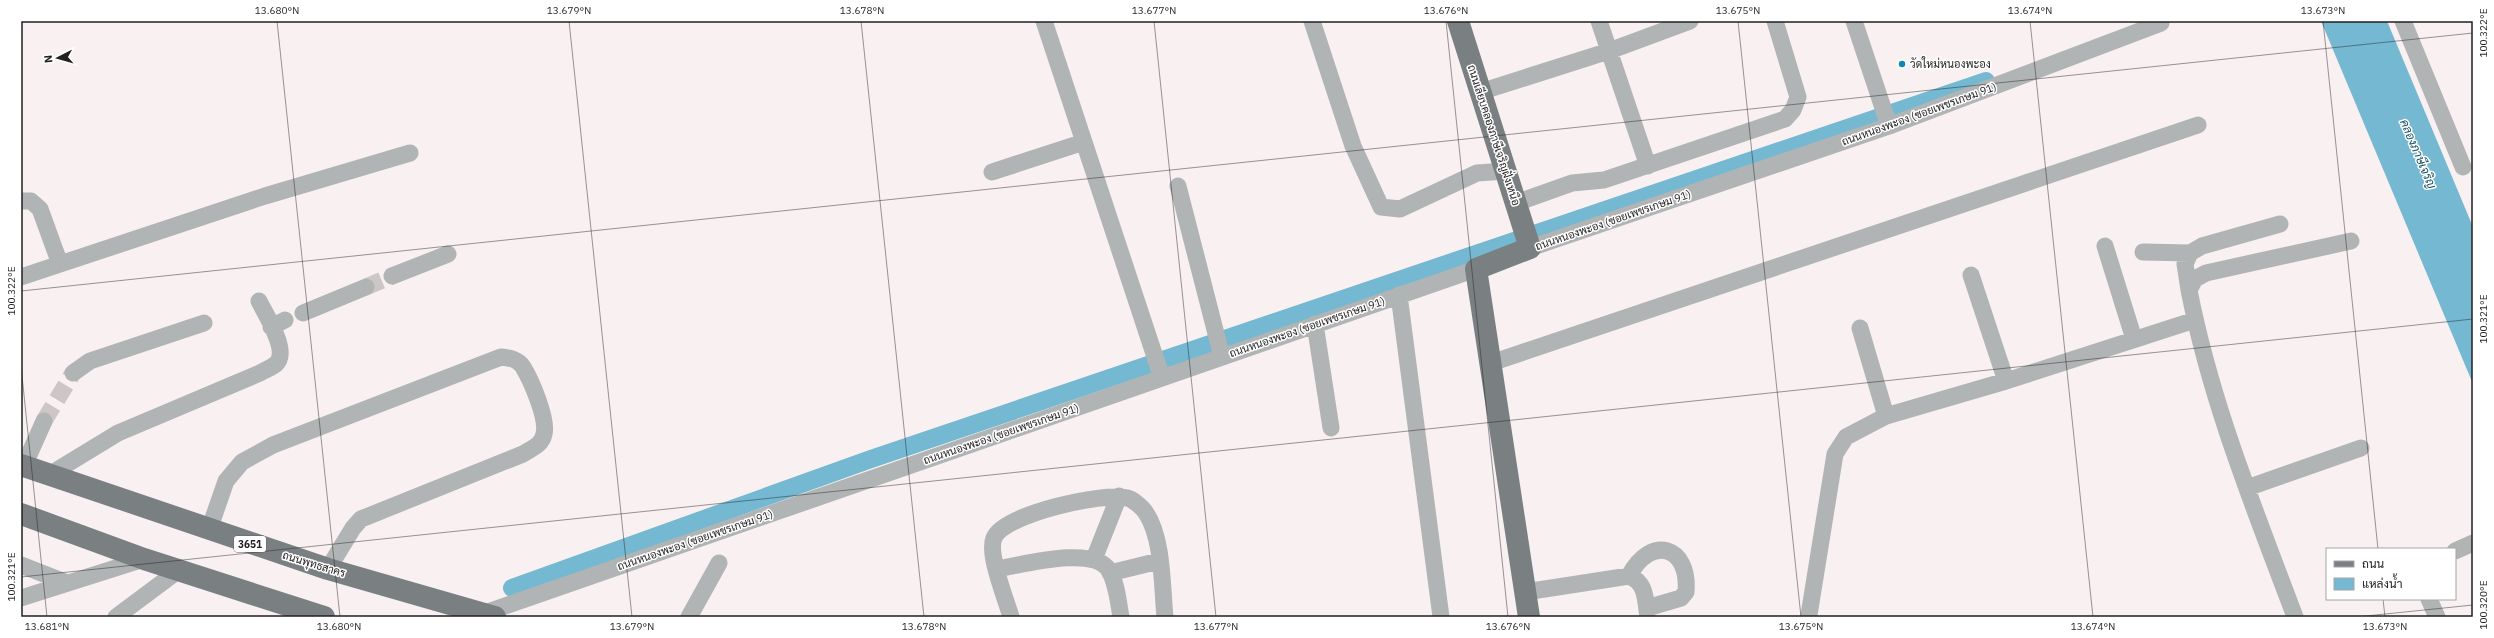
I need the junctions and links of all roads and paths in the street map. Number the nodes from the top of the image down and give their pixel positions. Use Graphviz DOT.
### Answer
graph roads {
  1 [pos="1044,21"];
  2 [pos="1312,21"];
  3 [pos="1458,21"];
  4 [pos="1599,21"];
  5 [pos="1690,21"];
  6 [pos="1774,21"];
  7 [pos="1854,21"];
  8 [pos="2403,21"];
  9 [pos="2161,23"];
  10 [pos="2132,28"];
  11 [pos="1609,51"];
  12 [pos="1480,92"];
  13 [pos="2198,125"];
  14 [pos="1889,126"];
  15 [pos="1084,142"];
  16 [pos="410,153"];
  17 [pos="1648,166"];
  18 [pos="2463,167"];
  19 [pos="1506,171"];
  20 [pos="992,172"];
  21 [pos="1178,186"];
  22 [pos="21,201"];
  23 [pos="1516,203"];
  24 [pos="2280,224"];
  25 [pos="2351,241"];
  26 [pos="2105,246"];
  27 [pos="1530,248"];
  28 [pos="2143,252"];
  29 [pos="2190,253"];
  30 [pos="448,254"];
  31 [pos="60,264"];
  32 [pos="1476,269"];
  33 [pos="1971,275"];
  34 [pos="392,276"];
  35 [pos="21,277"];
  36 [pos="366,287"];
  37 [pos="2189,290"];
  38 [pos="1399,295"];
  39 [pos="259,301"];
  40 [pos="303,313"];
  41 [pos="2195,320"];
  42 [pos="204,323"];
  43 [pos="1315,324"];
  44 [pos="1860,328"];
  45 [pos="2134,339"];
  46 [pos="1222,357"];
  47 [pos="1491,363"];
  48 [pos="73,373"];
  49 [pos="1162,378"];
  50 [pos="2006,381"];
  51 [pos="1886,416"];
  52 [pos="44,421"];
  53 [pos="1331,428"];
  54 [pos="2361,448"];
  55 [pos="23,465"];
  56 [pos="49,475"];
  57 [pos="2247,488"];
  58 [pos="1119,496"];
  59 [pos="21,514"];
  60 [pos="209,530"];
  61 [pos="2473,543"];
  62 [pos="2456,551"];
  63 [pos="144,559"];
  64 [pos="1094,559"];
  65 [pos="1159,561"];
  66 [pos="718,563"];
  67 [pos="21,565"];
  68 [pos="328,569"];
  69 [pos="997,569"];
  70 [pos="179,570"];
  71 [pos="1110,573"];
  72 [pos="1629,576"];
  73 [pos="67,583"];
  74 [pos="1526,592"];
  75 [pos="21,598"];
  76 [pos="2429,600"];
  77 [pos="1647,612"];
  78 [pos="488,615"];
  79 [pos="1809,615"];
  80 [pos="116,617"];
  81 [pos="324,617"];
  82 [pos="689,617"];
  83 [pos="1011,617"];
  84 [pos="1121,617"];
  85 [pos="1165,617"];
  86 [pos="1441,617"];
  87 [pos="1529,617"];
  88 [pos="2295,617"];
  89 [pos="2437,617"];
  1 -- 15 [label="street"];
  2 -- 19 [label="street"];
  3 -- 12 [label="main road, ถนนเลียบคลองภาษีเจริญฝั่งเหนือ"];
  4 -- 11 [label="street"];
  5 -- 11 [label="street"];
  6 -- 17 [label="street"];
  7 -- 14 [label="street"];
  8 -- 18 [label="street"];
  9 -- 10 [label="street, ถนนหนองพะอง (ซอยเพชรเกษม 91)"];
  10 -- 14 [label="street, ถนนหนองพะอง (ซอยเพชรเกษม 91)"];
  11 -- 12 [label="street"];
  11 -- 17 [label="street"];
  12 -- 19 [label="main road, ถนนเลียบคลองภาษีเจริญฝั่งเหนือ"];
  13 -- 47 [label="street"];
  14 -- 27 [label="street, ถนนหนองพะอง (ซอยเพชรเกษม 91)"];
  15 -- 20 [label="street"];
  15 -- 49 [label="street"];
  16 -- 31 [label="street"];
  17 -- 23 [label="street"];
  19 -- 23 [label="main road, ถนนเลียบคลองภาษีเจริญฝั่งเหนือ"];
  21 -- 46 [label="street"];
  22 -- 31 [label="street"];
  23 -- 27 [label="main road, ถนนเลียบคลองภาษีเจริญฝั่งเหนือ"];
  24 -- 29 [label="street"];
  25 -- 37 [label="street"];
  26 -- 45 [label="street"];
  27 -- 32 [label="main road, ถนนหนองพะอง (ซอยเพชรเกษม 91)"];
  28 -- 29 [label="street"];
  29 -- 37 [label="street"];
  30 -- 34 [label="street"];
  31 -- 35 [label="street"];
  32 -- 38 [label="street, ถนนหนองพะอง (ซอยเพชรเกษม 91)"];
  32 -- 47 [label="main road"];
  33 -- 50 [label="street"];
  36 -- 40 [label="street"];
  37 -- 41 [label="street"];
  38 -- 43 [label="street, ถนนหนองพะอง (ซอยเพชรเกษม 91)"];
  38 -- 86 [label="street"];
  39 -- 56 [label="street"];
  41 -- 45 [label="street"];
  41 -- 57 [label="street"];
  42 -- 48 [label="street"];
  43 -- 46 [label="street, ถนนหนองพะอง (ซอยเพชรเกษม 91)"];
  43 -- 53 [label="street"];
  44 -- 51 [label="street"];
  45 -- 50 [label="street"];
  46 -- 49 [label="street, ถนนหนองพะอง (ซอยเพชรเกษม 91)"];
  47 -- 74 [label="main road"];
  49 -- 78 [label="street, ถนนหนองพะอง (ซอยเพชรเกษม 91)"];
  50 -- 51 [label="street"];
  51 -- 79 [label="street"];
  52 -- 55 [label="street"];
  54 -- 57 [label="street"];
  55 -- 56 [label="main road, ถนนพุทธสาคร / 3651"];
  56 -- 60 [label="main road, ถนนพุทธสาคร / 3651"];
  57 -- 88 [label="street"];
  58 -- 64 [label="street"];
  58 -- 65 [label="street"];
  58 -- 69 [label="street"];
  59 -- 63 [label="main road"];
  60 -- 68 [label="main road, ถนนพุทธสาคร / 3651"];
  60 -- 68 [label="street"];
  61 -- 62 [label="street"];
  63 -- 70 [label="main road"];
  63 -- 73 [label="street"];
  64 -- 69 [label="street"];
  64 -- 71 [label="street"];
  65 -- 71 [label="street"];
  65 -- 85 [label="street"];
  66 -- 82 [label="street"];
  67 -- 73 [label="street"];
  68 -- 78 [label="main road, ถนนพุทธสาคร / 3651"];
  69 -- 83 [label="street"];
  70 -- 80 [label="street"];
  70 -- 81 [label="main road"];
  71 -- 84 [label="street"];
  72 -- 74 [label="street"];
  72 -- 77 [label="street"];
  72 -- 77 [label="street"];
  73 -- 75 [label="street"];
  74 -- 87 [label="main road"];
  76 -- 89 [label="street"];
}
